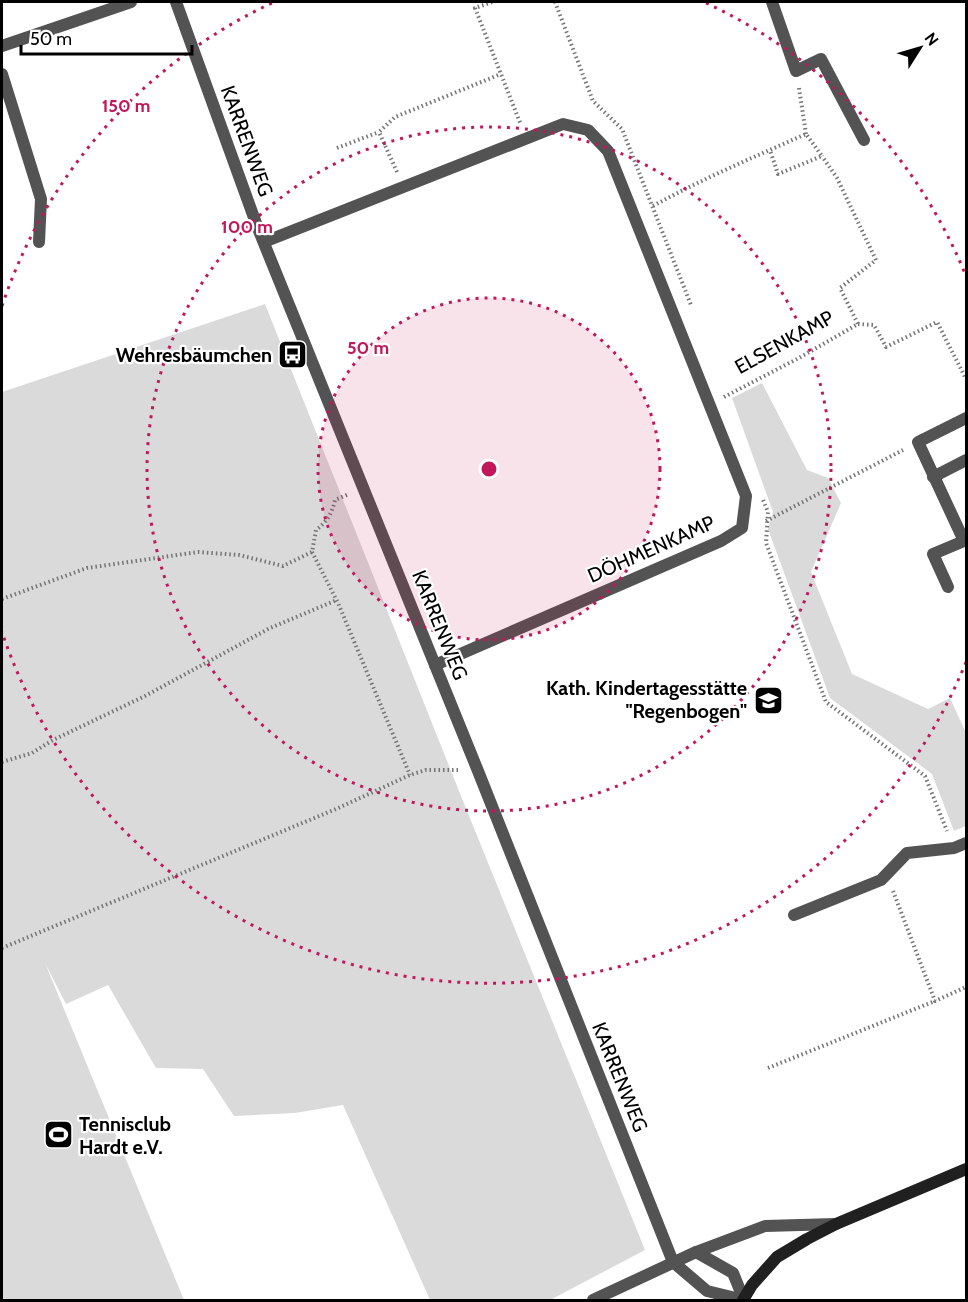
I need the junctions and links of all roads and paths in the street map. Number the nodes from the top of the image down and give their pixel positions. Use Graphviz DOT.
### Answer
graph roads {
  1 [pos="131,2"];
  2 [pos="176,2"];
  3 [pos="492,2"];
  4 [pos="772,2"];
  5 [pos="2,46"];
  6 [pos="796,70"];
  7 [pos="2,74"];
  8 [pos="501,74"];
  9 [pos="379,132"];
  10 [pos="806,134"];
  11 [pos="526,139"];
  12 [pos="864,140"];
  13 [pos="337,148"];
  14 [pos="770,150"];
  15 [pos="822,156"];
  16 [pos="403,187"];
  17 [pos="634,217"];
  18 [pos="39,242"];
  19 [pos="264,242"];
  20 [pos="858,324"];
  21 [pos="966,379"];
  22 [pos="708,404"];
  23 [pos="966,418"];
  24 [pos="918,442"];
  25 [pos="966,460"];
  26 [pos="933,477"];
  27 [pos="363,488"];
  28 [pos="742,528"];
  29 [pos="312,552"];
  30 [pos="948,587"];
  31 [pos="2,599"];
  32 [pos="337,600"];
  33 [pos="435,665"];
  34 [pos="2,762"];
  35 [pos="478,771"];
  36 [pos="410,776"];
  37 [pos="966,843"];
  38 [pos="891,885"];
  39 [pos="794,915"];
  40 [pos="2,948"];
  41 [pos="966,987"];
  42 [pos="935,1000"];
  43 [pos="768,1068"];
  44 [pos="966,1169"];
  45 [pos="836,1224"];
  46 [pos="696,1251"];
  47 [pos="673,1262"];
  48 [pos="593,1300"];
  49 [pos="743,1300"];
  1 -- 5 [label="street"];
  2 -- 19 [label="street, KARRENWEG"];
  3 -- 8 [label="path"];
  4 -- 6 [label="street"];
  6 -- 10 [label="path"];
  6 -- 12 [label="street"];
  7 -- 18 [label="street"];
  8 -- 9 [label="path"];
  8 -- 11 [label="path"];
  9 -- 13 [label="path"];
  9 -- 16 [label="path"];
  10 -- 14 [label="path"];
  10 -- 15 [label="path, ELSENKAMP"];
  11 -- 16 [label="street, DÖHMENKAMP"];
  11 -- 17 [label="street, DÖHMENKAMP"];
  14 -- 15 [label="path"];
  14 -- 17 [label="path"];
  15 -- 20 [label="path, ELSENKAMP"];
  16 -- 19 [label="street, DÖHMENKAMP"];
  17 -- 22 [label="street, DÖHMENKAMP"];
  19 -- 27 [label="street, KARRENWEG"];
  20 -- 21 [label="path"];
  20 -- 22 [label="path, ELSENKAMP"];
  22 -- 28 [label="street, DÖHMENKAMP"];
  23 -- 24 [label="street"];
  24 -- 26 [label="street"];
  24 -- 28 [label="path"];
  25 -- 26 [label="street"];
  26 -- 30 [label="street"];
  27 -- 29 [label="path"];
  27 -- 33 [label="street, KARRENWEG"];
  28 -- 33 [label="street, DÖHMENKAMP"];
  29 -- 31 [label="path"];
  29 -- 32 [label="path"];
  32 -- 34 [label="path"];
  32 -- 36 [label="path"];
  33 -- 35 [label="street, KARRENWEG"];
  35 -- 36 [label="path"];
  35 -- 47 [label="street, KARRENWEG"];
  36 -- 40 [label="path"];
  37 -- 39 [label="street"];
  38 -- 42 [label="path"];
  41 -- 42 [label="path"];
  42 -- 43 [label="path"];
  44 -- 45 [label="street"];
  45 -- 46 [label="street"];
  45 -- 49 [label="street"];
  46 -- 47 [label="street"];
  46 -- 49 [label="street"];
  47 -- 48 [label="street"];
  47 -- 49 [label="street, KARRENWEG"];
}
